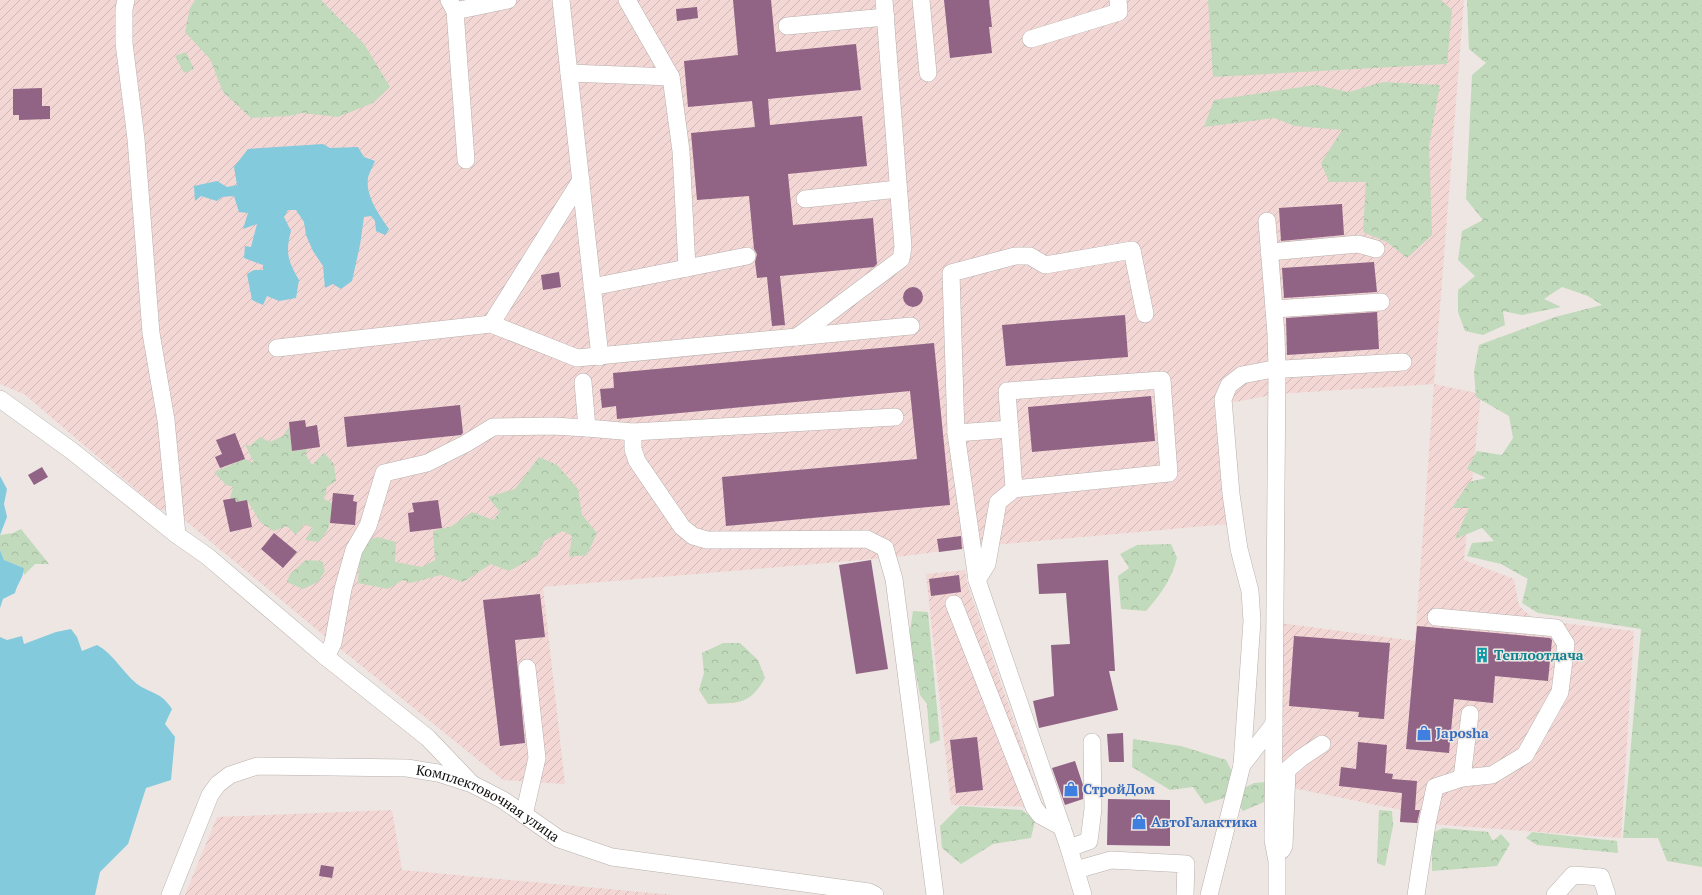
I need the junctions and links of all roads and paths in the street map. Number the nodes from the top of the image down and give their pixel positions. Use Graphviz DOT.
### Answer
graph roads {
  1 [pos="126,0"];
  2 [pos="508,0"];
  3 [pos="561,0"];
  4 [pos="627,0"];
  5 [pos="884,0"];
  6 [pos="921,0"];
  7 [pos="1118,0"];
  8 [pos="452,5"];
  9 [pos="886,17"];
  10 [pos="787,26"];
  11 [pos="1031,39"];
  12 [pos="569,73"];
  13 [pos="928,74"];
  14 [pos="672,77"];
  15 [pos="466,160"];
  16 [pos="581,180"];
  17 [pos="898,189"];
  18 [pos="805,199"];
  19 [pos="1267,221"];
  20 [pos="1376,249"];
  21 [pos="1269,252"];
  22 [pos="747,256"];
  23 [pos="687,268"];
  24 [pos="592,287"];
  25 [pos="1381,302"];
  26 [pos="1274,309"];
  27 [pos="1145,314"];
  28 [pos="492,324"];
  29 [pos="911,326"];
  30 [pos="797,337"];
  31 [pos="277,348"];
  32 [pos="600,357"];
  33 [pos="1403,362"];
  34 [pos="1277,369"];
  35 [pos="583,382"];
  36 [pos="0,398"];
  37 [pos="895,417"];
  38 [pos="587,428"];
  39 [pos="1010,430"];
  40 [pos="633,432"];
  41 [pos="956,433"];
  42 [pos="1014,489"];
  43 [pos="177,535"];
  44 [pos="977,580"];
  45 [pos="954,604"];
  46 [pos="1436,618"];
  47 [pos="326,657"];
  48 [pos="527,668"];
  49 [pos="1470,714"];
  50 [pos="1274,724"];
  51 [pos="1092,742"];
  52 [pos="1322,744"];
  53 [pos="1242,765"];
  54 [pos="1462,778"];
  55 [pos="472,784"];
  56 [pos="524,815"];
  57 [pos="1062,827"];
  58 [pos="1069,848"];
  59 [pos="1277,861"];
  60 [pos="1076,870"];
  61 [pos="170,895"];
  62 [pos="876,895"];
  63 [pos="935,895"];
  64 [pos="1083,895"];
  65 [pos="1185,895"];
  66 [pos="1210,895"];
  67 [pos="1277,895"];
  68 [pos="1416,895"];
  69 [pos="1555,895"];
  70 [pos="1607,895"];
  1 -- 43 [label="street"];
  2 -- 8 [label="street"];
  3 -- 12 [label="street"];
  4 -- 14 [label="street"];
  5 -- 9 [label="street"];
  6 -- 13 [label="street"];
  7 -- 11 [label="street"];
  8 -- 15 [label="street"];
  9 -- 10 [label="street"];
  9 -- 17 [label="street"];
  12 -- 14 [label="street"];
  12 -- 16 [label="street"];
  14 -- 23 [label="street"];
  16 -- 24 [label="street"];
  16 -- 28 [label="street"];
  17 -- 18 [label="street"];
  17 -- 30 [label="street"];
  19 -- 21 [label="street"];
  20 -- 21 [label="street"];
  21 -- 26 [label="street"];
  22 -- 23 [label="street"];
  23 -- 24 [label="street"];
  24 -- 32 [label="street"];
  25 -- 26 [label="street"];
  26 -- 34 [label="street"];
  27 -- 41 [label="street"];
  28 -- 31 [label="street"];
  28 -- 32 [label="street"];
  29 -- 30 [label="street"];
  30 -- 32 [label="street"];
  33 -- 34 [label="street"];
  34 -- 50 [label="street"];
  34 -- 53 [label="street"];
  35 -- 38 [label="street"];
  36 -- 43 [label="street"];
  37 -- 40 [label="street"];
  38 -- 40 [label="street"];
  38 -- 47 [label="street"];
  39 -- 41 [label="street"];
  39 -- 42 [label="street"];
  39 -- 42 [label="street"];
  40 -- 63 [label="street"];
  41 -- 44 [label="street"];
  42 -- 44 [label="street"];
  43 -- 47 [label="street"];
  44 -- 57 [label="street"];
  45 -- 57 [label="street"];
  46 -- 54 [label="street"];
  47 -- 55 [label="street"];
  48 -- 56 [label="street"];
  49 -- 54 [label="street"];
  50 -- 53 [label="street"];
  50 -- 59 [label="street"];
  51 -- 58 [label="street"];
  52 -- 59 [label="street"];
  53 -- 66 [label="street"];
  54 -- 68 [label="street"];
  55 -- 56 [label="street, Комплектовочная улица"];
  55 -- 61 [label="street, Комплектовочная улица"];
  56 -- 62 [label="street, Комплектовочная улица"];
  57 -- 58 [label="street"];
  58 -- 60 [label="street"];
  59 -- 67 [label="street"];
  60 -- 64 [label="street"];
  60 -- 65 [label="street"];
  69 -- 70 [label="street"];
}
